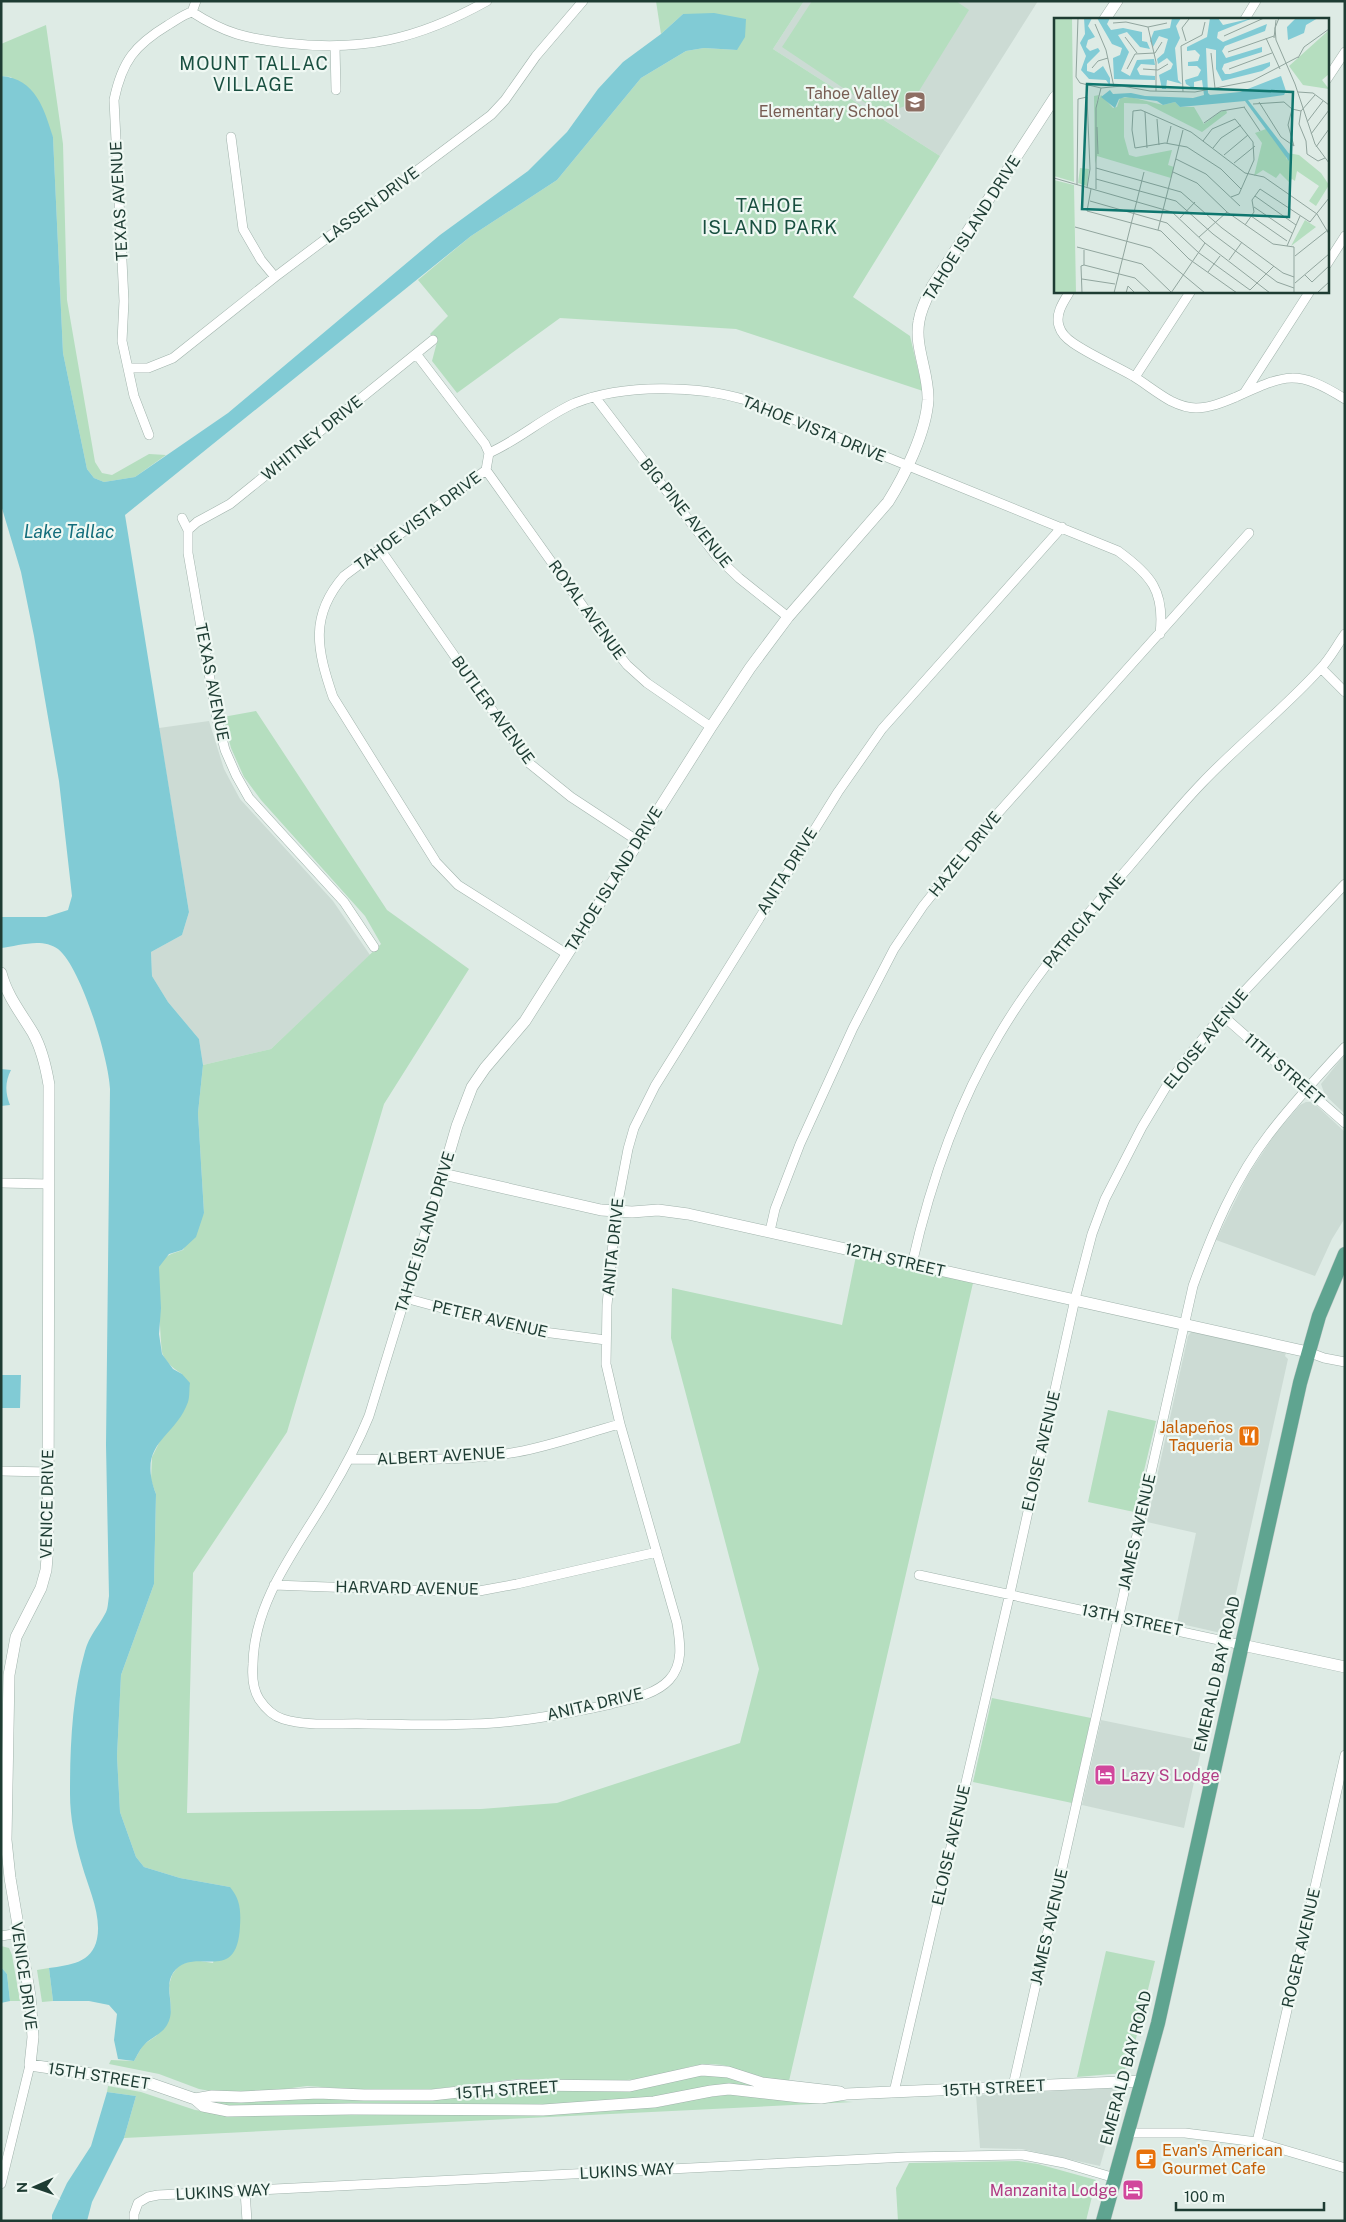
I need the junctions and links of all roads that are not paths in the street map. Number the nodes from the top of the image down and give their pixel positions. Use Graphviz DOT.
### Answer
graph roads {
  1 [pos="196,1"];
  2 [pos="487,1"];
  3 [pos="583,1"];
  4 [pos="1117,1"];
  5 [pos="1256,1"];
  6 [pos="192,12"];
  7 [pos="1106,18"];
  8 [pos="1246,18"];
  9 [pos="335,47"];
  10 [pos="1345,52"];
  11 [pos="1328,78"];
  12 [pos="336,90"];
  13 [pos="1054,99"];
  14 [pos="231,137"];
  15 [pos="1345,236"];
  16 [pos="1328,262"];
  17 [pos="275,277"];
  18 [pos="1069,292"];
  19 [pos="1190,292"];
  20 [pos="1309,292"];
  21 [pos="433,340"];
  22 [pos="417,355"];
  23 [pos="128,368"];
  24 [pos="1135,377"];
  25 [pos="1245,392"];
  26 [pos="595,397"];
  27 [pos="1345,399"];
  28 [pos="149,435"];
  29 [pos="489,453"];
  30 [pos="907,467"];
  31 [pos="486,470"];
  32 [pos="182,518"];
  33 [pos="1062,527"];
  34 [pos="188,530"];
  35 [pos="1249,533"];
  36 [pos="380,549"];
  37 [pos="788,617"];
  38 [pos="1160,634"];
  39 [pos="1345,634"];
  40 [pos="1321,668"];
  41 [pos="1345,692"];
  42 [pos="710,727"];
  43 [pos="638,841"];
  44 [pos="1345,884"];
  45 [pos="374,947"];
  46 [pos="567,954"];
  47 [pos="1,973"];
  48 [pos="1222,1015"];
  49 [pos="1345,1047"];
  50 [pos="1307,1088"];
  51 [pos="1345,1123"];
  52 [pos="443,1174"];
  53 [pos="1,1183"];
  54 [pos="49,1184"];
  55 [pos="616,1212"];
  56 [pos="770,1231"];
  57 [pos="1345,1254"];
  58 [pos="912,1264"];
  59 [pos="405,1298"];
  60 [pos="1075,1299"];
  61 [pos="1184,1323"];
  62 [pos="606,1340"];
  63 [pos="1308,1352"];
  64 [pos="1345,1362"];
  65 [pos="620,1424"];
  66 [pos="349,1460"];
  67 [pos="1,1471"];
  68 [pos="48,1472"];
  69 [pos="657,1552"];
  70 [pos="919,1575"];
  71 [pos="274,1585"];
  72 [pos="1010,1593"];
  73 [pos="1118,1618"];
  74 [pos="1242,1645"];
  75 [pos="1345,1667"];
  76 [pos="265,1707"];
  77 [pos="1345,1755"];
  78 [pos="19,1933"];
  79 [pos="1,1936"];
  80 [pos="30,2065"];
  81 [pos="1142,2081"];
  82 [pos="1013,2086"];
  83 [pos="894,2092"];
  84 [pos="846,2094"];
  85 [pos="195,2099"];
  86 [pos="1128,2133"];
  87 [pos="1257,2142"];
  88 [pos="1345,2168"];
  89 [pos="1116,2178"];
  90 [pos="1,2184"];
  91 [pos="245,2191"];
  92 [pos="134,2221"];
  93 [pos="247,2221"];
  94 [pos="1103,2221"];
  1 -- 6 [label="street"];
  2 -- 9 [label="street"];
  3 -- 17 [label="street, LASSEN DRIVE"];
  4 -- 7 [label="street"];
  5 -- 8 [label="street"];
  6 -- 9 [label="street"];
  6 -- 23 [label="street, TEXAS AVENUE"];
  9 -- 12 [label="street"];
  10 -- 11 [label="street"];
  13 -- 30 [label="street, TAHOE ISLAND DRIVE"];
  14 -- 17 [label="street"];
  15 -- 16 [label="street"];
  17 -- 23 [label="street, LASSEN DRIVE"];
  18 -- 24 [label="street"];
  19 -- 24 [label="street"];
  20 -- 25 [label="street"];
  21 -- 22 [label="street, WHITNEY DRIVE"];
  22 -- 29 [label="street"];
  22 -- 34 [label="street, WHITNEY DRIVE"];
  23 -- 28 [label="street, TEXAS AVENUE"];
  24 -- 25 [label="street"];
  25 -- 27 [label="street"];
  26 -- 29 [label="street, TAHOE VISTA DRIVE"];
  26 -- 30 [label="street, TAHOE VISTA DRIVE"];
  26 -- 37 [label="street, BIG PINE AVENUE"];
  29 -- 31 [label="street, TAHOE VISTA DRIVE"];
  30 -- 33 [label="street, TAHOE VISTA DRIVE"];
  30 -- 37 [label="street, TAHOE ISLAND DRIVE"];
  31 -- 36 [label="street, TAHOE VISTA DRIVE"];
  31 -- 42 [label="street, ROYAL AVENUE"];
  32 -- 34 [label="street, TEXAS AVENUE"];
  33 -- 38 [label="street, TAHOE VISTA DRIVE"];
  33 -- 55 [label="street, ANITA DRIVE"];
  34 -- 45 [label="street, TEXAS AVENUE"];
  35 -- 38 [label="street, HAZEL DRIVE"];
  36 -- 43 [label="street, BUTLER AVENUE"];
  36 -- 46 [label="street, TAHOE VISTA DRIVE"];
  37 -- 42 [label="street, TAHOE ISLAND DRIVE"];
  38 -- 56 [label="street, HAZEL DRIVE"];
  39 -- 40 [label="street, PATRICIA LANE"];
  40 -- 41 [label="street"];
  40 -- 58 [label="street, PATRICIA LANE"];
  42 -- 43 [label="street, TAHOE ISLAND DRIVE"];
  43 -- 46 [label="street, TAHOE ISLAND DRIVE"];
  44 -- 48 [label="street, ELOISE AVENUE"];
  46 -- 52 [label="street, TAHOE ISLAND DRIVE"];
  47 -- 54 [label="street, VENICE DRIVE"];
  48 -- 50 [label="street, 11TH STREET"];
  48 -- 60 [label="street, ELOISE AVENUE"];
  49 -- 50 [label="street, JAMES AVENUE"];
  50 -- 51 [label="street, 11TH STREET"];
  50 -- 61 [label="street, JAMES AVENUE"];
  52 -- 55 [label="street, 12TH STREET"];
  52 -- 59 [label="street, TAHOE ISLAND DRIVE"];
  53 -- 54 [label="street"];
  54 -- 68 [label="street, VENICE DRIVE"];
  55 -- 56 [label="street, 12TH STREET"];
  55 -- 62 [label="street, ANITA DRIVE"];
  56 -- 58 [label="street, 12TH STREET"];
  57 -- 63 [label="main road, EMERALD BAY ROAD"];
  58 -- 60 [label="street, 12TH STREET"];
  59 -- 62 [label="street, PETER AVENUE"];
  59 -- 66 [label="street, TAHOE ISLAND DRIVE"];
  60 -- 61 [label="street, 12TH STREET"];
  60 -- 72 [label="street, ELOISE AVENUE"];
  61 -- 63 [label="street, 12TH STREET"];
  61 -- 73 [label="street, JAMES AVENUE"];
  62 -- 65 [label="street, ANITA DRIVE"];
  63 -- 64 [label="street, 12TH STREET"];
  63 -- 74 [label="main road, EMERALD BAY ROAD"];
  65 -- 66 [label="street, ALBERT AVENUE"];
  65 -- 69 [label="street, ANITA DRIVE"];
  66 -- 71 [label="street, TAHOE ISLAND DRIVE"];
  67 -- 68 [label="street"];
  68 -- 78 [label="street, VENICE DRIVE"];
  69 -- 71 [label="street, HARVARD AVENUE"];
  69 -- 76 [label="street, ANITA DRIVE"];
  70 -- 72 [label="street, 13TH STREET"];
  71 -- 76 [label="street, TAHOE ISLAND DRIVE"];
  72 -- 73 [label="street, 13TH STREET"];
  72 -- 83 [label="street, ELOISE AVENUE"];
  73 -- 74 [label="street, 13TH STREET"];
  73 -- 82 [label="street, JAMES AVENUE"];
  74 -- 75 [label="street, 13TH STREET"];
  74 -- 81 [label="main road, EMERALD BAY ROAD"];
  77 -- 87 [label="street, ROGER AVENUE"];
  78 -- 79 [label="street"];
  78 -- 80 [label="street, VENICE DRIVE"];
  80 -- 85 [label="street, 15TH STREET"];
  80 -- 90 [label="street, VENICE DRIVE"];
  81 -- 82 [label="street, 15TH STREET"];
  81 -- 86 [label="main road, EMERALD BAY ROAD"];
  82 -- 83 [label="street, 15TH STREET"];
  83 -- 84 [label="street, 15TH STREET"];
  84 -- 85 [label="street, 15TH STREET"];
  84 -- 85 [label="street, 15TH STREET"];
  86 -- 87 [label="street"];
  86 -- 89 [label="main road, EMERALD BAY ROAD"];
  87 -- 88 [label="street"];
  89 -- 91 [label="street, LUKINS WAY"];
  89 -- 94 [label="main road, EMERALD BAY ROAD"];
  91 -- 92 [label="street, LUKINS WAY"];
  91 -- 93 [label="street"];
}
